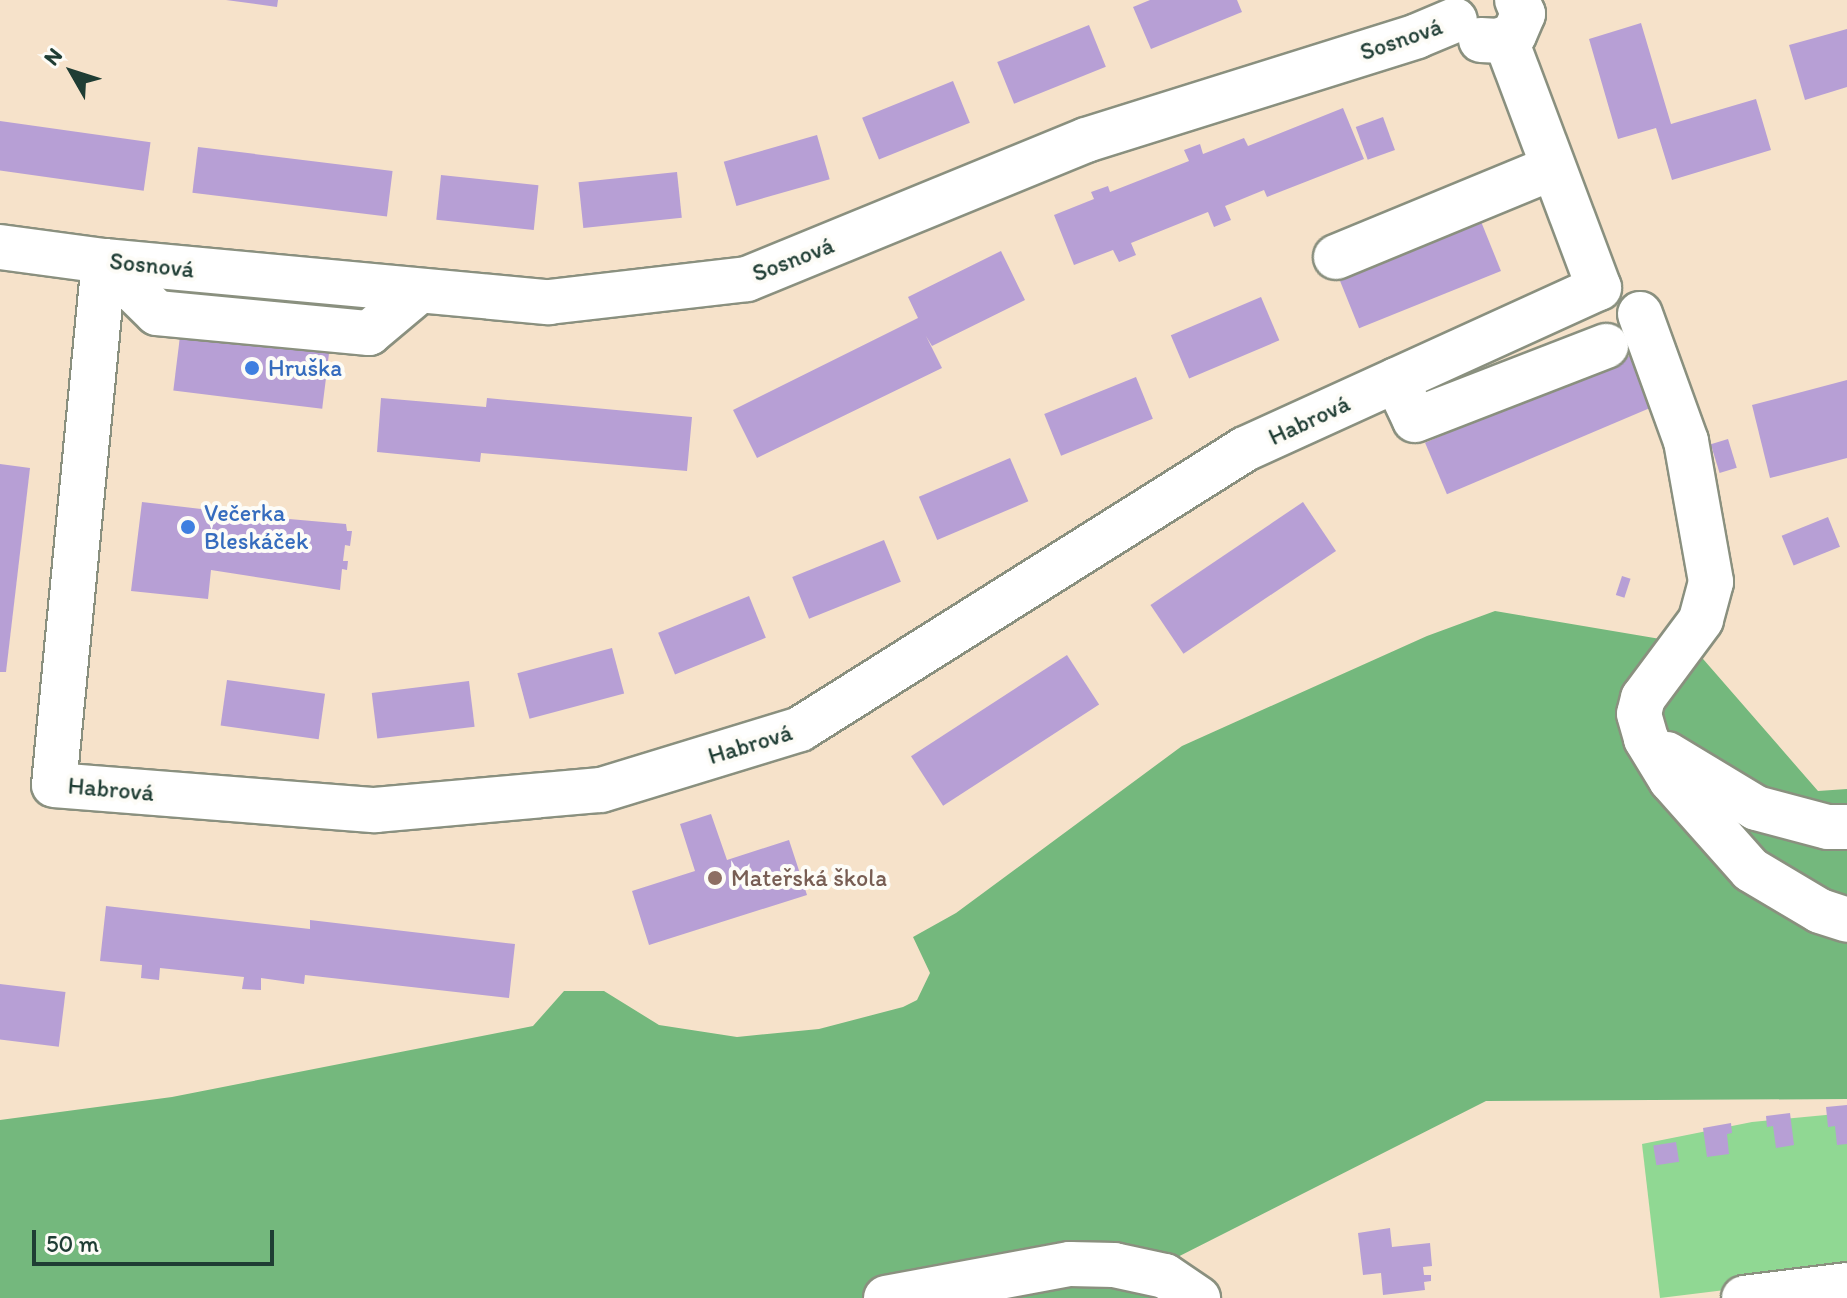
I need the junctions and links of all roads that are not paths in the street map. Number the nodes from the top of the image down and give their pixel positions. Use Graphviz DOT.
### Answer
graph roads {
  1 [pos="1452,10"];
  2 [pos="1521,11"];
  3 [pos="1552,168"];
  4 [pos="0,247"];
  5 [pos="1336,257"];
  6 [pos="104,261"];
  7 [pos="1640,314"];
  8 [pos="1606,346"];
  9 [pos="1396,380"];
  10 [pos="1646,739"];
  11 [pos="1847,827"];
  12 [pos="1847,920"];
  13 [pos="1847,1285"];
  14 [pos="886,1298"];
  15 [pos="1198,1298"];
  16 [pos="1744,1298"];
  1 -- 2 [label="street"];
  1 -- 6 [label="street, Sosnová"];
  2 -- 3 [label="street, Habrová"];
  3 -- 5 [label="street"];
  3 -- 9 [label="street, Habrová"];
  4 -- 6 [label="street, Sosnová"];
  6 -- 9 [label="street, Habrová"];
  7 -- 10 [label="street"];
  8 -- 9 [label="street"];
  10 -- 11 [label="street"];
  10 -- 12 [label="street"];
  13 -- 16 [label="street"];
  14 -- 15 [label="street"];
}
